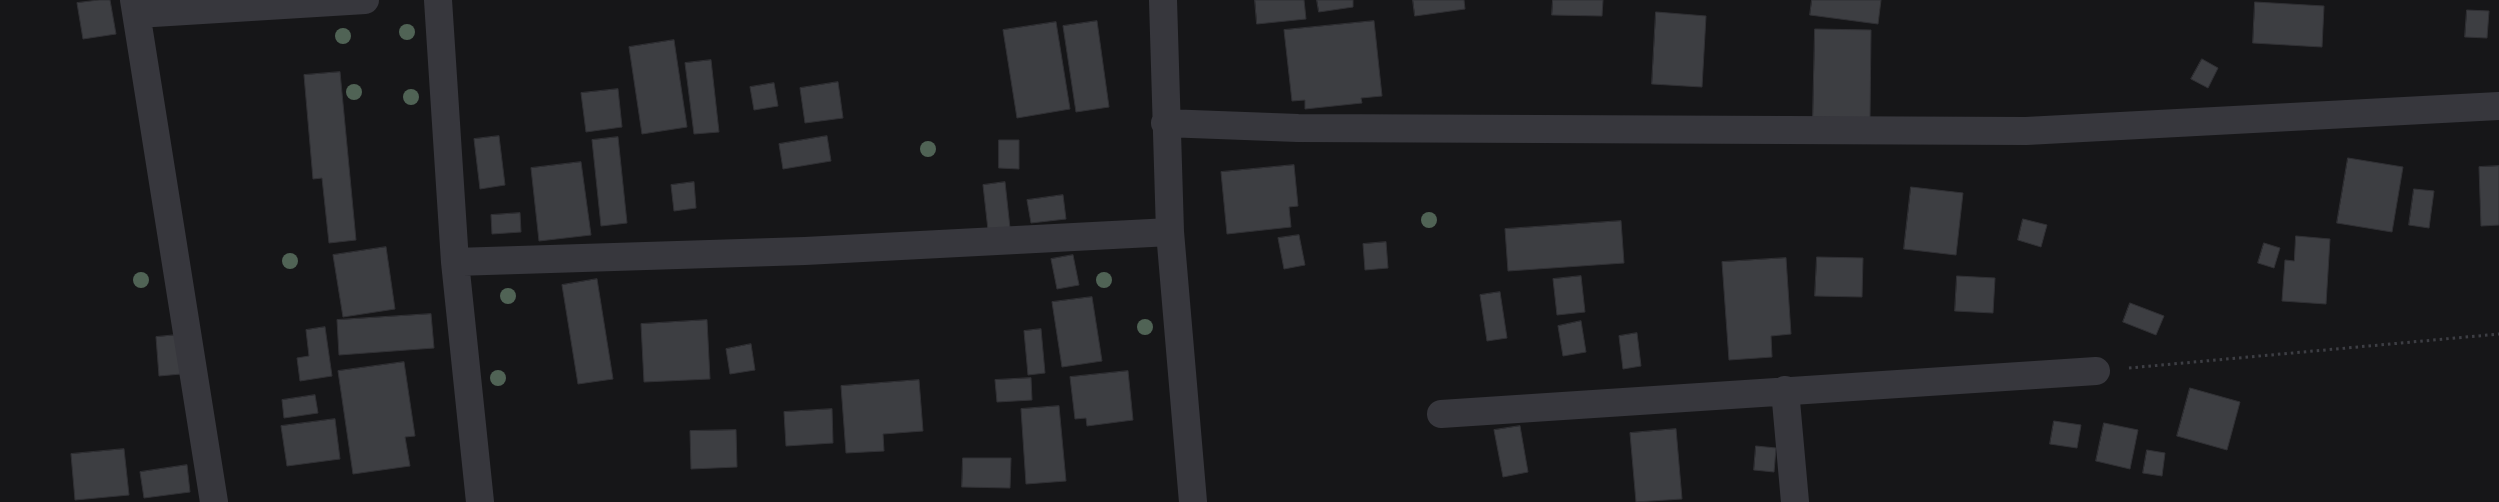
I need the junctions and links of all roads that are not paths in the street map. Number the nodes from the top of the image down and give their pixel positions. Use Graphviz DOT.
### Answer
graph roads {
  1 [pos="365,0"];
  2 [pos="438,0"];
  3 [pos="1163,0"];
  4 [pos="136,7"];
  5 [pos="2499,106"];
  6 [pos="1165,123"];
  7 [pos="1170,232"];
  8 [pos="456,262"];
  9 [pos="2096,371"];
  10 [pos="1785,390"];
  11 [pos="1441,414"];
  12 [pos="214,502"];
  13 [pos="480,502"];
  14 [pos="1193,502"];
  15 [pos="1795,502"];
  1 -- 4 [label="street"];
  2 -- 8 [label="street"];
  3 -- 6 [label="street"];
  4 -- 12 [label="street"];
  5 -- 6 [label="street"];
  6 -- 7 [label="street"];
  7 -- 8 [label="street"];
  7 -- 14 [label="street"];
  8 -- 13 [label="street"];
  9 -- 10 [label="street"];
  10 -- 11 [label="street"];
  10 -- 15 [label="street"];
}
